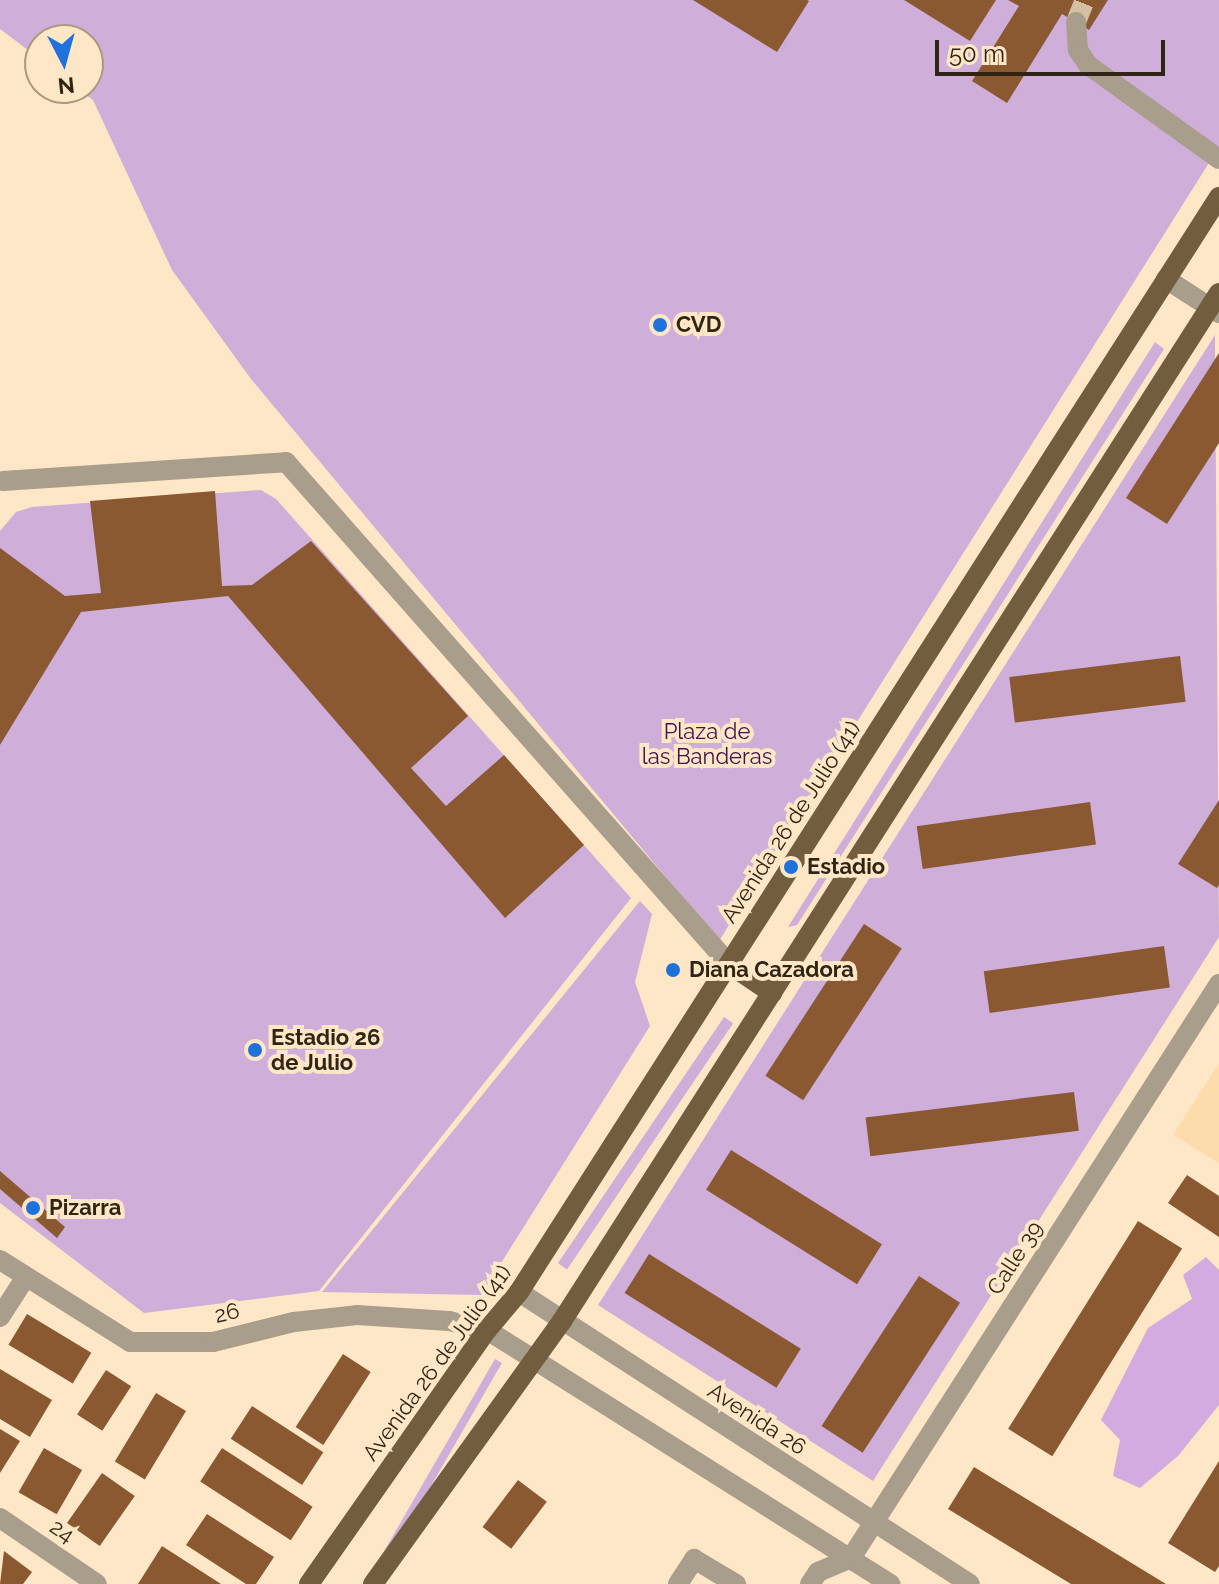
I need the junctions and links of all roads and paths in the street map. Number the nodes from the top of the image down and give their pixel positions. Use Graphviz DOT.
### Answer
graph roads {
  1 [pos="1076,22"];
  2 [pos="1219,159"];
  3 [pos="1219,197"];
  4 [pos="1166,279"];
  5 [pos="1216,305"];
  6 [pos="3,481"];
  7 [pos="729,964"];
  8 [pos="1219,984"];
  9 [pos="772,993"];
  10 [pos="0,1260"];
  11 [pos="25,1278"];
  12 [pos="519,1292"];
  13 [pos="0,1317"];
  14 [pos="562,1321"];
  15 [pos="487,1330"];
  16 [pos="532,1359"];
  17 [pos="0,1518"];
  18 [pos="873,1524"];
  19 [pos="851,1558"];
  20 [pos="97,1584"];
  21 [pos="309,1584"];
  22 [pos="373,1584"];
  23 [pos="678,1584"];
  24 [pos="736,1584"];
  25 [pos="810,1584"];
  26 [pos="891,1584"];
  27 [pos="970,1584"];
  1 -- 2 [label="street"];
  3 -- 4 [label="main road, Avenida 26 de Julio (41)"];
  4 -- 5 [label="street"];
  4 -- 7 [label="main road, Avenida 26 de Julio (41)"];
  5 -- 9 [label="main road"];
  6 -- 7 [label="street"];
  7 -- 9 [label="main road"];
  7 -- 12 [label="main road, Avenida 26 de Julio (41)"];
  8 -- 18 [label="street, Calle 39"];
  9 -- 14 [label="main road"];
  10 -- 11 [label="street, 26"];
  11 -- 13 [label="street"];
  11 -- 15 [label="street, 26"];
  12 -- 14 [label="street, Avenida 26"];
  12 -- 15 [label="main road, Avenida 26 de Julio (41)"];
  14 -- 16 [label="main road"];
  14 -- 18 [label="street, Avenida 26"];
  15 -- 16 [label="street"];
  15 -- 21 [label="main road, Avenida 26 de Julio (41)"];
  16 -- 19 [label="street"];
  16 -- 22 [label="main road"];
  17 -- 20 [label="street, 24"];
  18 -- 19 [label="street, Calle 39"];
  18 -- 27 [label="street, Avenida 26"];
  19 -- 25 [label="street"];
  19 -- 26 [label="street"];
  23 -- 24 [label="street"];
}
